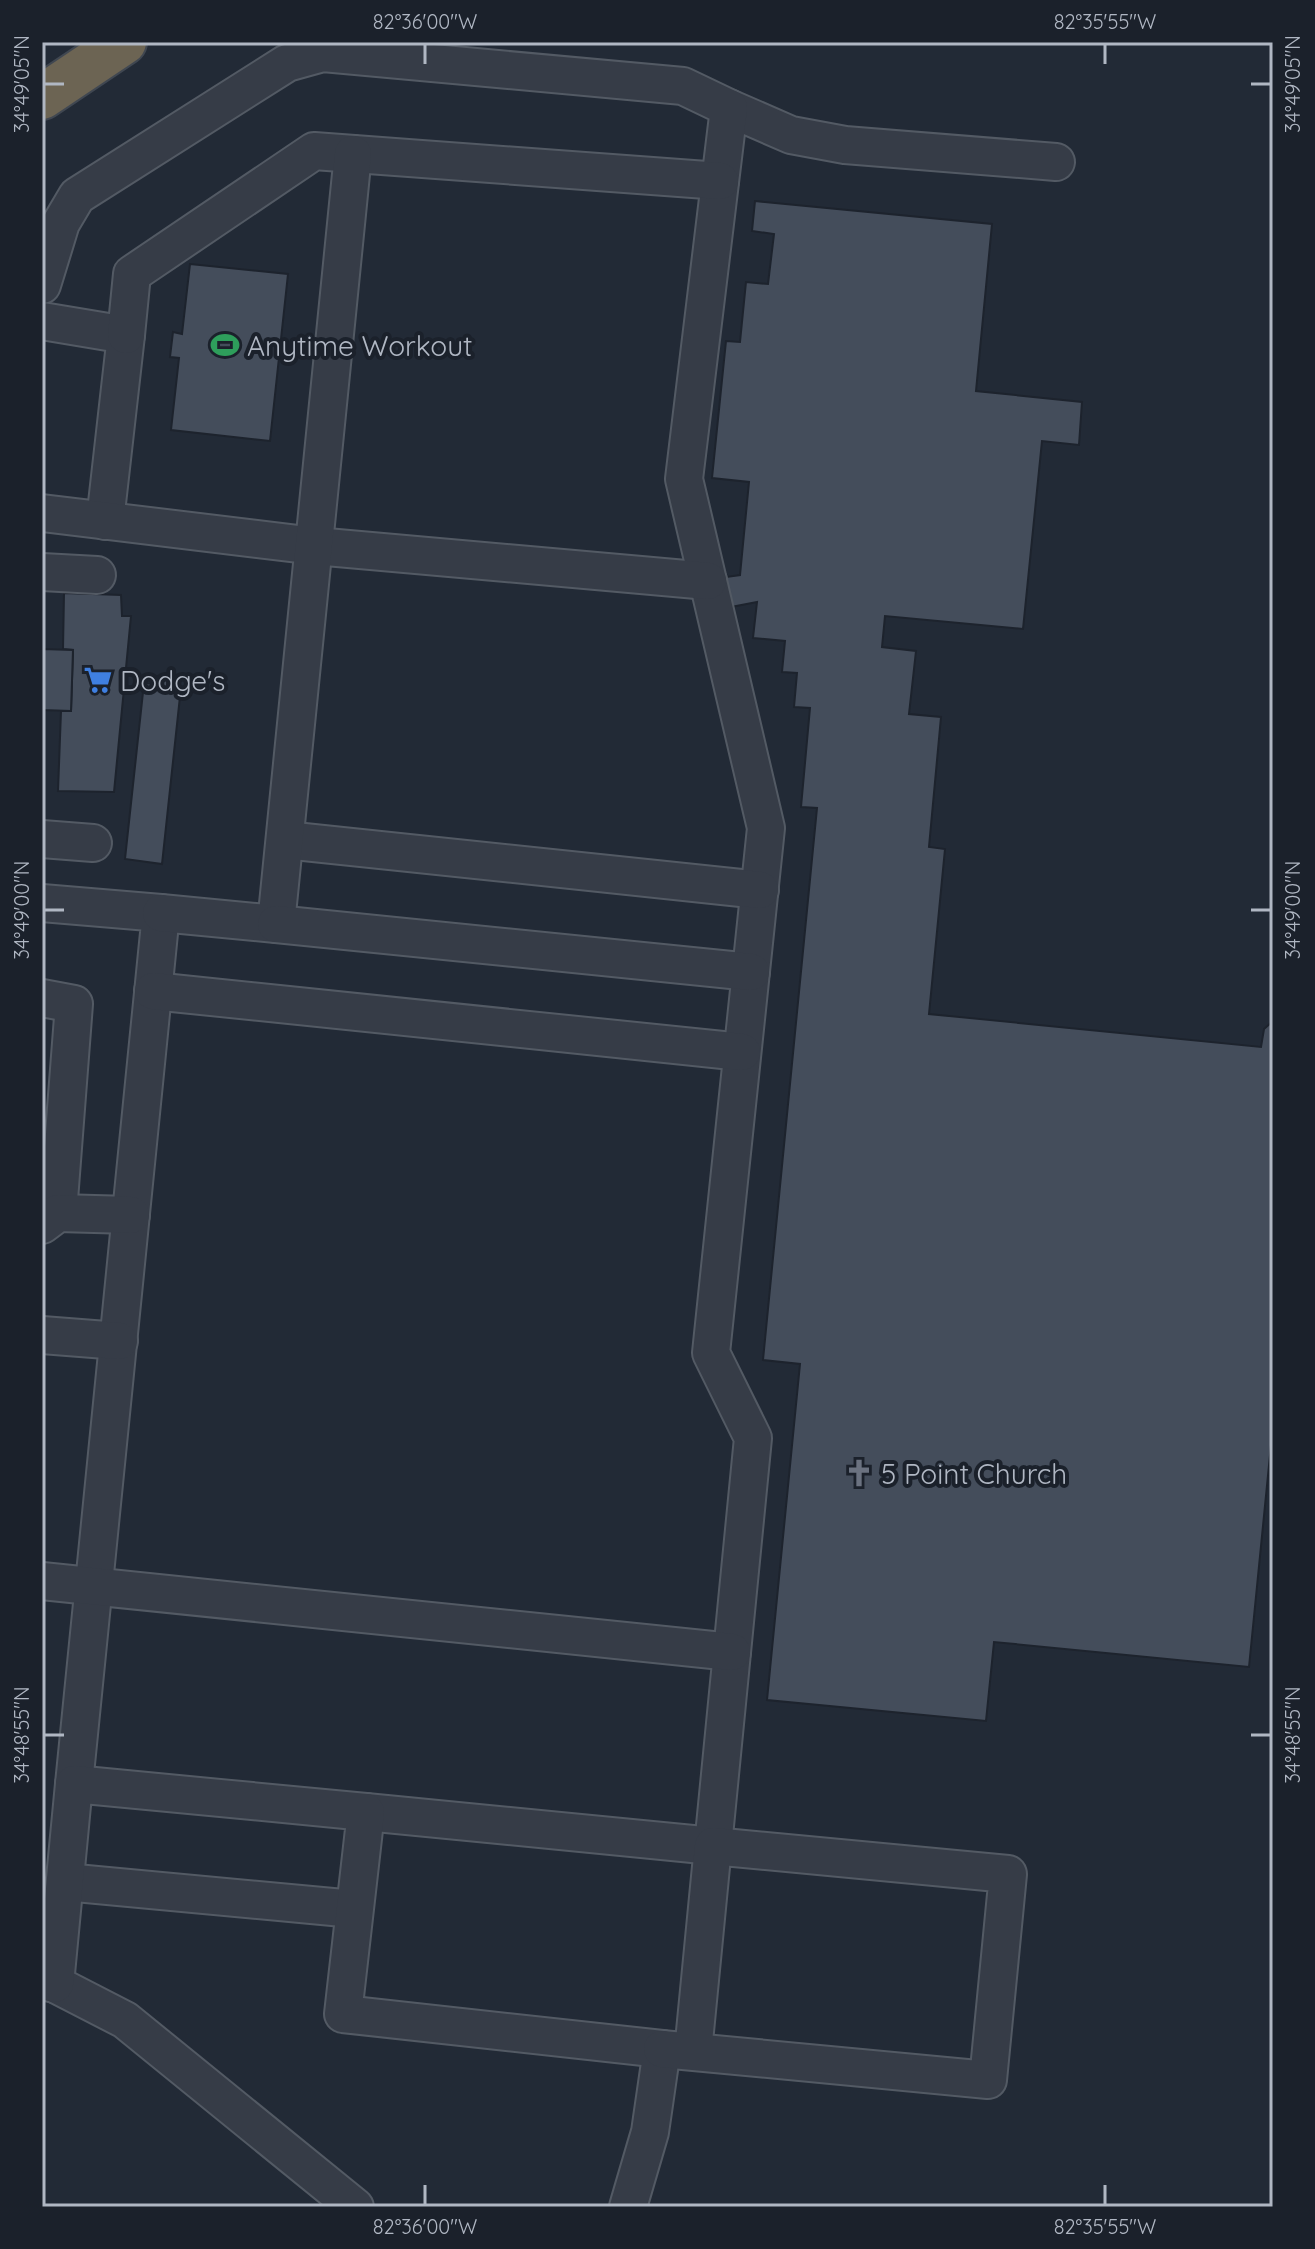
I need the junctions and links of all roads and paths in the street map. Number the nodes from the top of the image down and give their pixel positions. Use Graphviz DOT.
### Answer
graph roads {
  1 [pos="124,42"];
  2 [pos="42,97"];
  3 [pos="729,108"];
  4 [pos="353,154"];
  5 [pos="1056,162"];
  6 [pos="720,181"];
  7 [pos="42,285"];
  8 [pos="42,321"];
  9 [pos="126,335"];
  10 [pos="42,513"];
  11 [pos="105,521"];
  12 [pos="315,546"];
  13 [pos="42,572"];
  14 [pos="97,575"];
  15 [pos="708,581"];
  16 [pos="42,839"];
  17 [pos="285,840"];
  18 [pos="93,843"];
  19 [pos="760,890"];
  20 [pos="42,903"];
  21 [pos="161,913"];
  22 [pos="276,924"];
  23 [pos="751,972"];
  24 [pos="153,991"];
  25 [pos="42,998"];
  26 [pos="742,1052"];
  27 [pos="131,1215"];
  28 [pos="50,1219"];
  29 [pos="42,1335"];
  30 [pos="119,1341"];
  31 [pos="42,1581"];
  32 [pos="94,1587"];
  33 [pos="732,1652"];
  34 [pos="74,1784"];
  35 [pos="366,1812"];
  36 [pos="713,1846"];
  37 [pos="65,1882"];
  38 [pos="354,1909"];
  39 [pos="49,1982"];
  40 [pos="678,2050"];
  41 [pos="355,2207"];
  42 [pos="628,2207"];
  1 -- 2 [label="highway"];
  3 -- 5 [label="street"];
  3 -- 6 [label="street"];
  3 -- 7 [label="street"];
  4 -- 6 [label="street"];
  4 -- 9 [label="street"];
  4 -- 12 [label="street"];
  6 -- 15 [label="street"];
  8 -- 9 [label="street"];
  9 -- 11 [label="street"];
  10 -- 11 [label="street"];
  11 -- 12 [label="street"];
  12 -- 15 [label="street"];
  12 -- 17 [label="street"];
  13 -- 14 [label="street"];
  15 -- 19 [label="street"];
  16 -- 18 [label="street"];
  17 -- 19 [label="street"];
  17 -- 22 [label="street"];
  19 -- 23 [label="street"];
  20 -- 21 [label="street"];
  21 -- 22 [label="street"];
  21 -- 24 [label="street"];
  22 -- 23 [label="street"];
  23 -- 26 [label="street"];
  24 -- 26 [label="street"];
  24 -- 27 [label="street"];
  25 -- 28 [label="street"];
  26 -- 33 [label="street"];
  27 -- 28 [label="street"];
  27 -- 30 [label="street"];
  29 -- 30 [label="street"];
  30 -- 32 [label="street"];
  31 -- 32 [label="street"];
  32 -- 33 [label="street"];
  32 -- 34 [label="street"];
  33 -- 36 [label="street"];
  34 -- 35 [label="street"];
  34 -- 37 [label="street"];
  35 -- 36 [label="street"];
  35 -- 38 [label="street"];
  36 -- 40 [label="street"];
  36 -- 40 [label="street"];
  37 -- 38 [label="street"];
  37 -- 39 [label="street"];
  38 -- 40 [label="street"];
  39 -- 41 [label="street"];
  40 -- 42 [label="street"];
}
